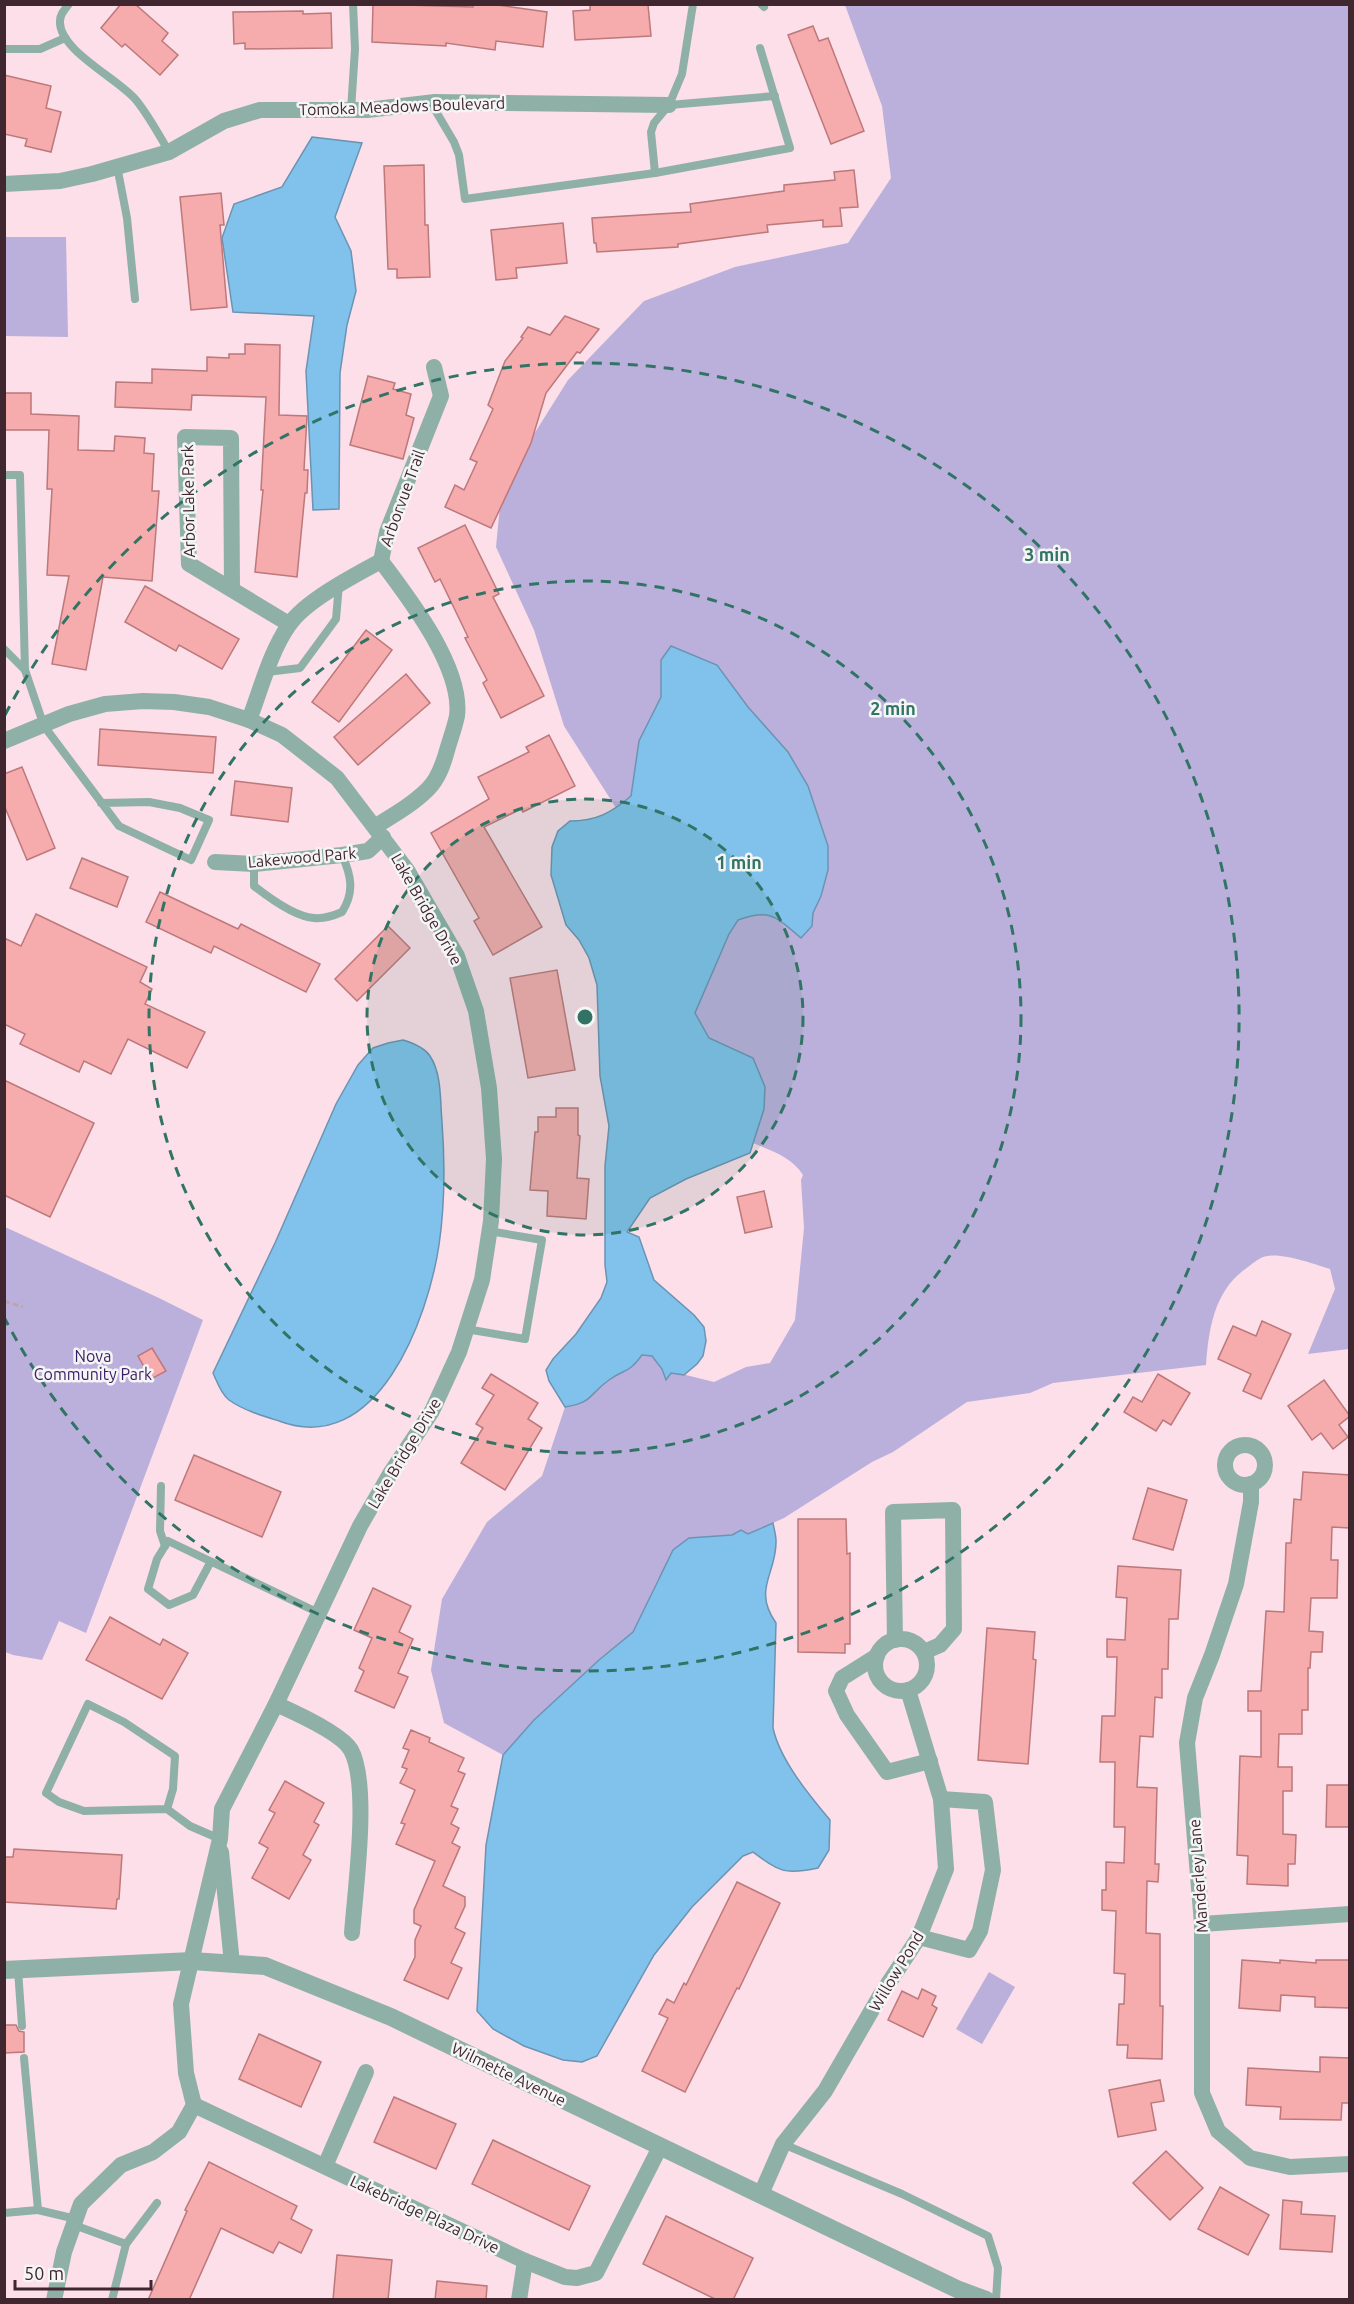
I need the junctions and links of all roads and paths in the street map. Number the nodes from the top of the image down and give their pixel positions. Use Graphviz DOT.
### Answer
graph roads {
  1 [pos="69,4"];
  2 [pos="353,4"];
  3 [pos="693,4"];
  4 [pos="65,38"];
  5 [pos="760,48"];
  6 [pos="4,49"];
  7 [pos="775,96"];
  8 [pos="431,103"];
  9 [pos="669,105"];
  10 [pos="351,110"];
  11 [pos="170,152"];
  12 [pos="117,166"];
  13 [pos="655,173"];
  14 [pos="4,184"];
  15 [pos="135,299"];
  16 [pos="434,368"];
  17 [pos="4,475"];
  18 [pos="381,561"];
  19 [pos="339,584"];
  20 [pos="232,588"];
  21 [pos="289,624"];
  22 [pos="4,650"];
  23 [pos="25,670"];
  24 [pos="267,672"];
  25 [pos="249,720"];
  26 [pos="44,726"];
  27 [pos="4,741"];
  28 [pos="101,803"];
  29 [pos="380,832"];
  30 [pos="342,855"];
  31 [pos="215,862"];
  32 [pos="254,864"];
  33 [pos="489,1231"];
  34 [pos="4,1301"];
  35 [pos="23,1306"];
  36 [pos="466,1329"];
  37 [pos="1251,1485"];
  38 [pos="161,1486"];
  39 [pos="165,1546"];
  40 [pos="210,1563"];
  41 [pos="319,1613"];
  42 [pos="895,1640"];
  43 [pos="924,1652"];
  44 [pos="877,1656"];
  45 [pos="908,1690"];
  46 [pos="276,1704"];
  47 [pos="930,1761"];
  48 [pos="941,1799"];
  49 [pos="166,1809"];
  50 [pos="220,1839"];
  51 [pos="1350,1914"];
  52 [pos="1202,1924"];
  53 [pos="352,1934"];
  54 [pos="918,1937"];
  55 [pos="192,1961"];
  56 [pos="232,1964"];
  57 [pos="11,1970"];
  58 [pos="22,2026"];
  59 [pos="24,2058"];
  60 [pos="366,2072"];
  61 [pos="194,2105"];
  62 [pos="783,2144"];
  63 [pos="660,2147"];
  64 [pos="1350,2164"];
  65 [pos="326,2166"];
  66 [pos="760,2194"];
  67 [pos="157,2203"];
  68 [pos="38,2210"];
  69 [pos="4,2213"];
  70 [pos="75,2222"];
  71 [pos="126,2244"];
  72 [pos="525,2261"];
  73 [pos="54,2300"];
  74 [pos="112,2300"];
  75 [pos="519,2300"];
  76 [pos="986,2300"];
  77 [pos="996,2300"];
  1 -- 4 [label="lane"];
  2 -- 10 [label="lane"];
  3 -- 9 [label="lane"];
  4 -- 6 [label="lane"];
  4 -- 11 [label="lane"];
  5 -- 7 [label="lane"];
  7 -- 9 [label="lane"];
  7 -- 13 [label="lane"];
  8 -- 9 [label="street, Tomoka Meadows Boulevard"];
  8 -- 10 [label="street, Tomoka Meadows Boulevard"];
  8 -- 13 [label="lane"];
  9 -- 13 [label="lane"];
  10 -- 11 [label="street, Tomoka Meadows Boulevard"];
  11 -- 12 [label="street, Tomoka Meadows Boulevard"];
  12 -- 14 [label="street, Tomoka Meadows Boulevard"];
  12 -- 15 [label="lane"];
  16 -- 18 [label="street, Arborvue Trail"];
  17 -- 23 [label="lane"];
  18 -- 19 [label="street, Arborvue Trail"];
  18 -- 29 [label="street, Lakewood Park"];
  19 -- 21 [label="street, Arborvue Trail"];
  19 -- 24 [label="lane"];
  20 -- 20 [label="street, Arbor Lake Park"];
  20 -- 21 [label="street, Arbor Lake Park"];
  21 -- 24 [label="street, Arborvue Trail"];
  22 -- 23 [label="lane"];
  23 -- 26 [label="lane"];
  24 -- 25 [label="street, Arborvue Trail"];
  25 -- 26 [label="street, Lake Bridge Drive"];
  25 -- 29 [label="street, Lake Bridge Drive"];
  26 -- 27 [label="street, Lake Bridge Drive"];
  26 -- 28 [label="lane"];
  28 -- 28 [label="lane"];
  29 -- 30 [label="street, Lakewood Park"];
  29 -- 33 [label="street, Lake Bridge Drive"];
  30 -- 32 [label="street, Lakewood Park"];
  30 -- 32 [label="lane"];
  31 -- 32 [label="street, Lakewood Park"];
  33 -- 36 [label="street, Lake Bridge Drive"];
  33 -- 36 [label="lane"];
  34 -- 35 [label="path"];
  36 -- 41 [label="street, Lake Bridge Drive"];
  37 -- 52 [label="street, Manderley Lane"];
  38 -- 39 [label="lane"];
  39 -- 40 [label="lane"];
  39 -- 40 [label="lane"];
  40 -- 41 [label="lane"];
  41 -- 46 [label="street, Lake Bridge Drive"];
  42 -- 43 [label="street"];
  42 -- 43 [label="street"];
  42 -- 44 [label="street"];
  43 -- 45 [label="street"];
  44 -- 45 [label="street"];
  44 -- 47 [label="street"];
  45 -- 47 [label="street, Willow Pond"];
  46 -- 50 [label="street, Lake Bridge Drive"];
  46 -- 53 [label="street"];
  47 -- 48 [label="street, Willow Pond"];
  48 -- 54 [label="street, Willow Pond"];
  48 -- 54 [label="street"];
  49 -- 49 [label="lane"];
  49 -- 50 [label="lane"];
  50 -- 55 [label="street, Lake Bridge Drive"];
  50 -- 56 [label="street"];
  51 -- 52 [label="street"];
  52 -- 64 [label="street, Manderley Lane"];
  54 -- 62 [label="street, Willow Pond"];
  55 -- 56 [label="street, Wilmette Avenue"];
  55 -- 57 [label="street, Wilmette Avenue"];
  55 -- 61 [label="street"];
  56 -- 63 [label="street, Wilmette Avenue"];
  57 -- 58 [label="lane"];
  59 -- 68 [label="lane"];
  60 -- 65 [label="street"];
  61 -- 65 [label="street, Lakebridge Plaza Drive"];
  61 -- 70 [label="street"];
  62 -- 66 [label="street, Willow Pond"];
  62 -- 77 [label="lane"];
  63 -- 66 [label="street, Wilmette Avenue"];
  63 -- 72 [label="street, Lakebridge Plaza Drive"];
  65 -- 72 [label="street, Lakebridge Plaza Drive"];
  66 -- 76 [label="street, Wilmette Avenue"];
  67 -- 71 [label="lane"];
  68 -- 69 [label="lane"];
  68 -- 70 [label="lane"];
  70 -- 71 [label="lane"];
  70 -- 73 [label="street"];
  71 -- 74 [label="lane"];
  72 -- 75 [label="street"];
}
